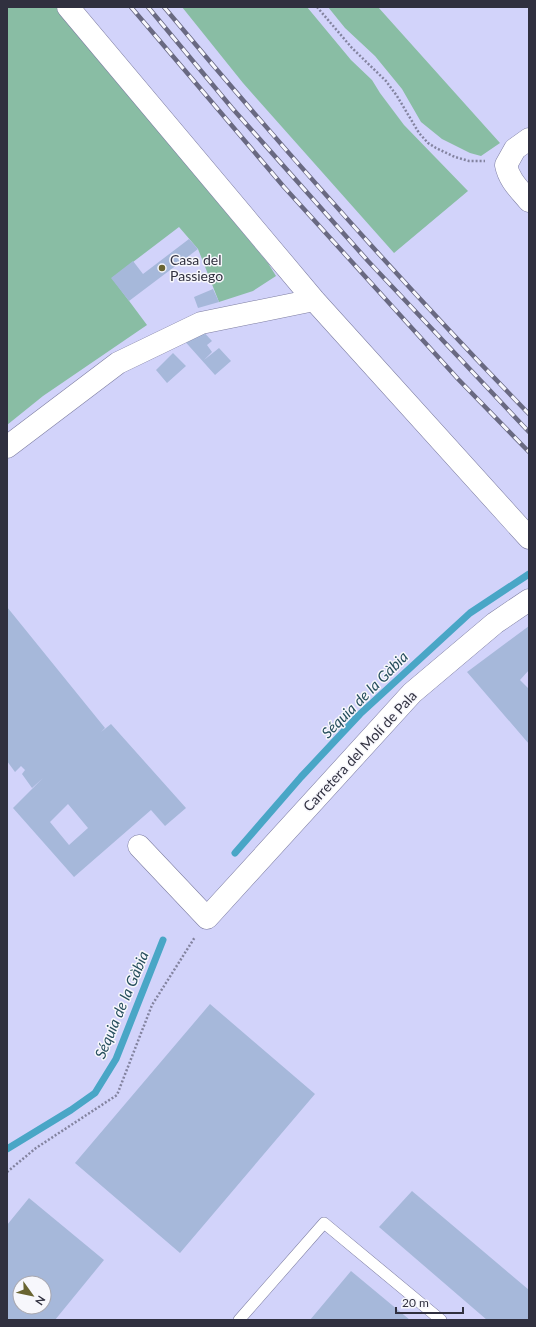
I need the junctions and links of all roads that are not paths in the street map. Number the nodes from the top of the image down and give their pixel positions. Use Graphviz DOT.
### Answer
graph roads {
  1 [pos="68,7"];
  2 [pos="522,144"];
  3 [pos="529,201"];
  4 [pos="314,300"];
  5 [pos="7,447"];
  6 [pos="529,538"];
  7 [pos="529,600"];
  8 [pos="139,846"];
  9 [pos="239,1320"];
  10 [pos="441,1320"];
  1 -- 4 [label="street"];
  2 -- 3 [label="street"];
  4 -- 5 [label="street"];
  4 -- 6 [label="street"];
  7 -- 8 [label="street, Carretera del Molí de Pala"];
  9 -- 10 [label="lane"];
}
